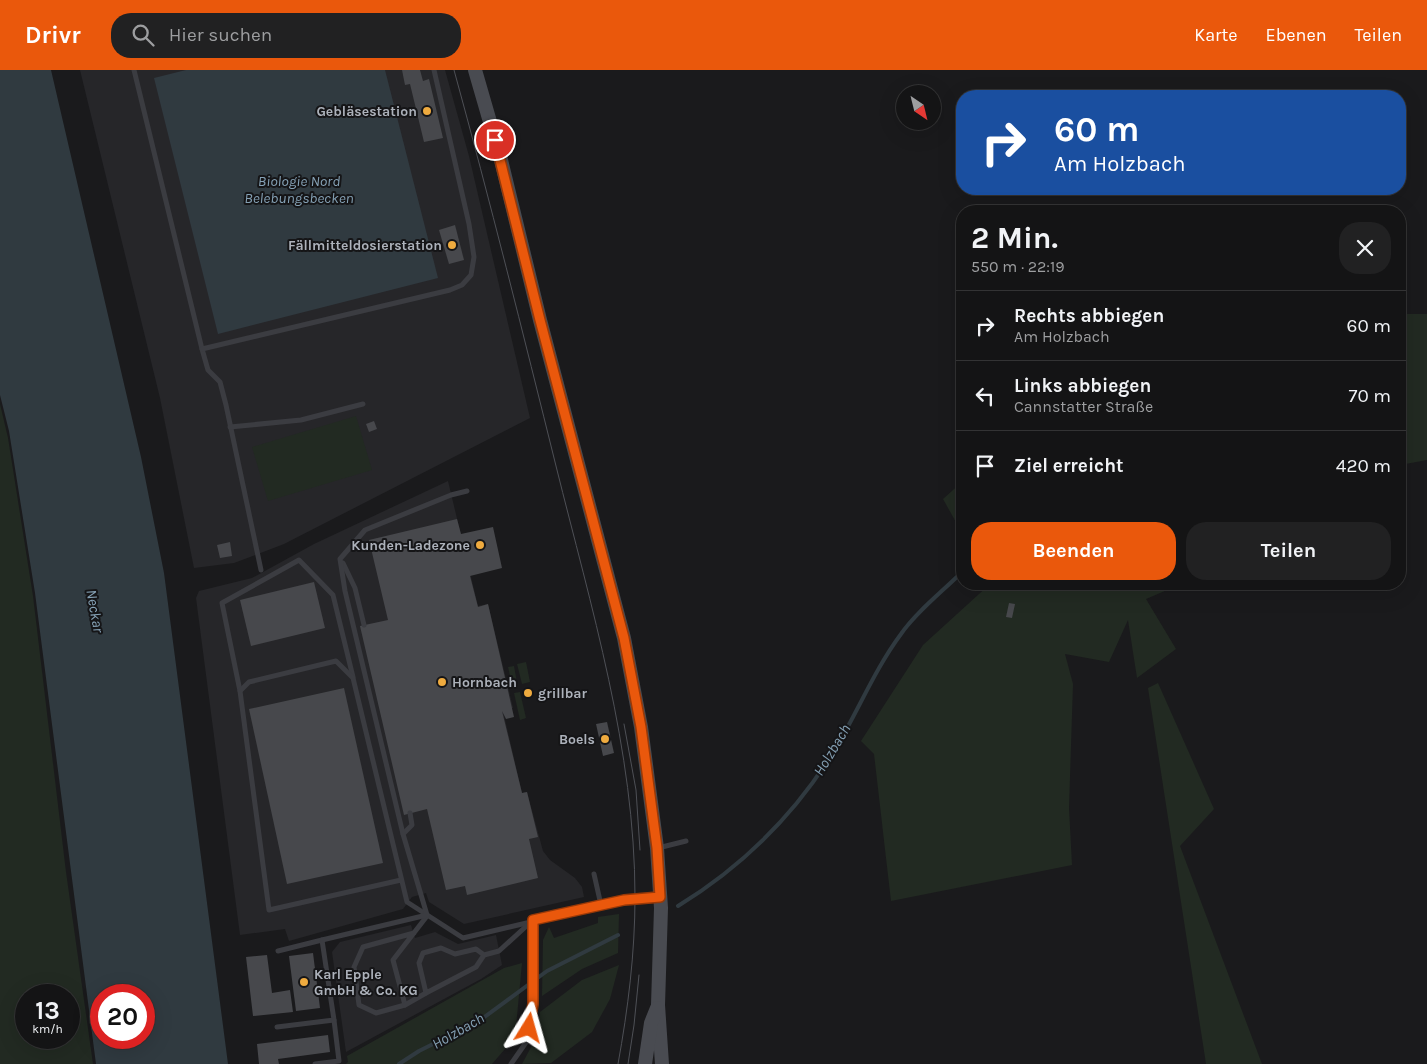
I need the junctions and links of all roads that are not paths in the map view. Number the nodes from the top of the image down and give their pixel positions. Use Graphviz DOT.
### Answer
graph roads {
  1 [pos="134,70"];
  2 [pos="434,70"];
  3 [pos="475,70"];
  4 [pos="202,349"];
  5 [pos="363,404"];
  6 [pos="230,427"];
  7 [pos="467,491"];
  8 [pos="340,559"];
  9 [pos="261,570"];
  10 [pos="364,625"];
  11 [pos="354,678"];
  12 [pos="240,691"];
  13 [pos="410,814"];
  14 [pos="402,834"];
  15 [pos="686,841"];
  16 [pos="657,848"];
  17 [pos="594,874"];
  18 [pos="401,880"];
  19 [pos="660,897"];
  20 [pos="601,905"];
  21 [pos="427,915"];
  22 [pos="533,920"];
  23 [pos="414,934"];
  24 [pos="322,940"];
  25 [pos="278,950"];
  26 [pos="484,955"];
  27 [pos="426,993"];
  28 [pos="405,1005"];
  29 [pos="658,1006"];
  30 [pos="334,1020"];
  31 [pos="277,1028"];
  32 [pos="315,1064"];
  33 [pos="510,1064"];
  34 [pos="645,1064"];
  35 [pos="662,1064"];
  1 -- 4 [label="lane"];
  2 -- 4 [label="lane"];
  3 -- 16 [label="main road"];
  4 -- 6 [label="lane"];
  5 -- 6 [label="lane"];
  6 -- 9 [label="lane"];
  7 -- 8 [label="lane"];
  8 -- 10 [label="lane"];
  8 -- 14 [label="lane"];
  11 -- 12 [label="lane"];
  11 -- 12 [label="lane"];
  11 -- 18 [label="lane"];
  12 -- 18 [label="lane"];
  13 -- 14 [label="lane"];
  14 -- 21 [label="lane"];
  15 -- 16 [label="lane"];
  16 -- 19 [label="main road"];
  17 -- 20 [label="lane"];
  18 -- 21 [label="lane"];
  19 -- 20 [label="lane"];
  19 -- 29 [label="main road"];
  20 -- 22 [label="lane"];
  21 -- 22 [label="lane"];
  21 -- 23 [label="lane"];
  21 -- 24 [label="lane"];
  22 -- 26 [label="lane"];
  22 -- 33 [label="lane"];
  23 -- 28 [label="lane"];
  23 -- 28 [label="lane"];
  24 -- 25 [label="lane"];
  24 -- 30 [label="lane"];
  26 -- 27 [label="lane"];
  26 -- 27 [label="lane"];
  27 -- 28 [label="lane"];
  29 -- 34 [label="main road"];
  29 -- 35 [label="main road"];
  30 -- 31 [label="lane"];
  30 -- 32 [label="lane"];
}
